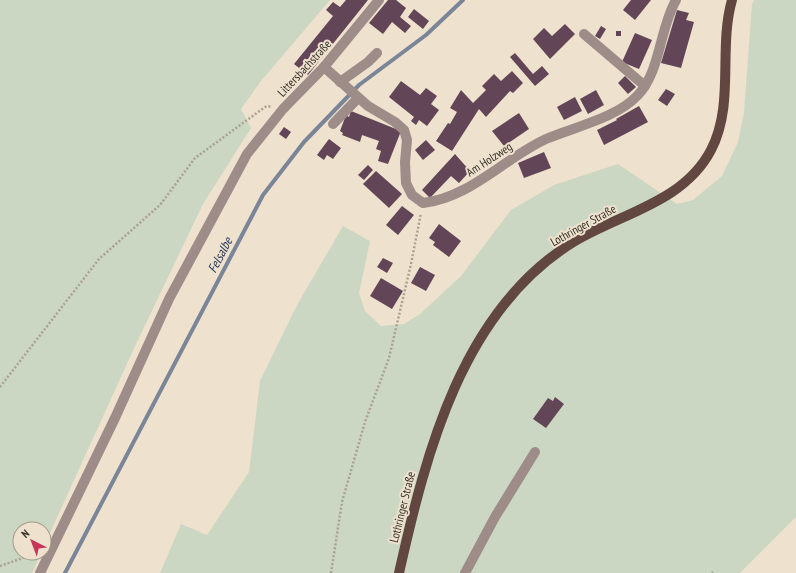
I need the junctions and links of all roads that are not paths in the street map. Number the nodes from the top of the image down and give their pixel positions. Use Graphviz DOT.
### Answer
graph roads {
  1 [pos="380,0"];
  2 [pos="676,0"];
  3 [pos="732,0"];
  4 [pos="584,34"];
  5 [pos="377,53"];
  6 [pos="324,67"];
  7 [pos="342,84"];
  8 [pos="645,86"];
  9 [pos="357,97"];
  10 [pos="333,124"];
  11 [pos="534,452"];
  12 [pos="40,573"];
  13 [pos="399,573"];
  14 [pos="465,573"];
  1 -- 6 [label="street, Littersbachstraße"];
  2 -- 8 [label="street, Am Holzweg"];
  3 -- 13 [label="main road, Lothringer Straße"];
  4 -- 8 [label="street"];
  5 -- 7 [label="street"];
  6 -- 7 [label="street"];
  6 -- 12 [label="street, Littersbachstraße"];
  7 -- 9 [label="street"];
  8 -- 9 [label="street, Am Holzweg"];
  9 -- 10 [label="street"];
  11 -- 14 [label="street"];
}
